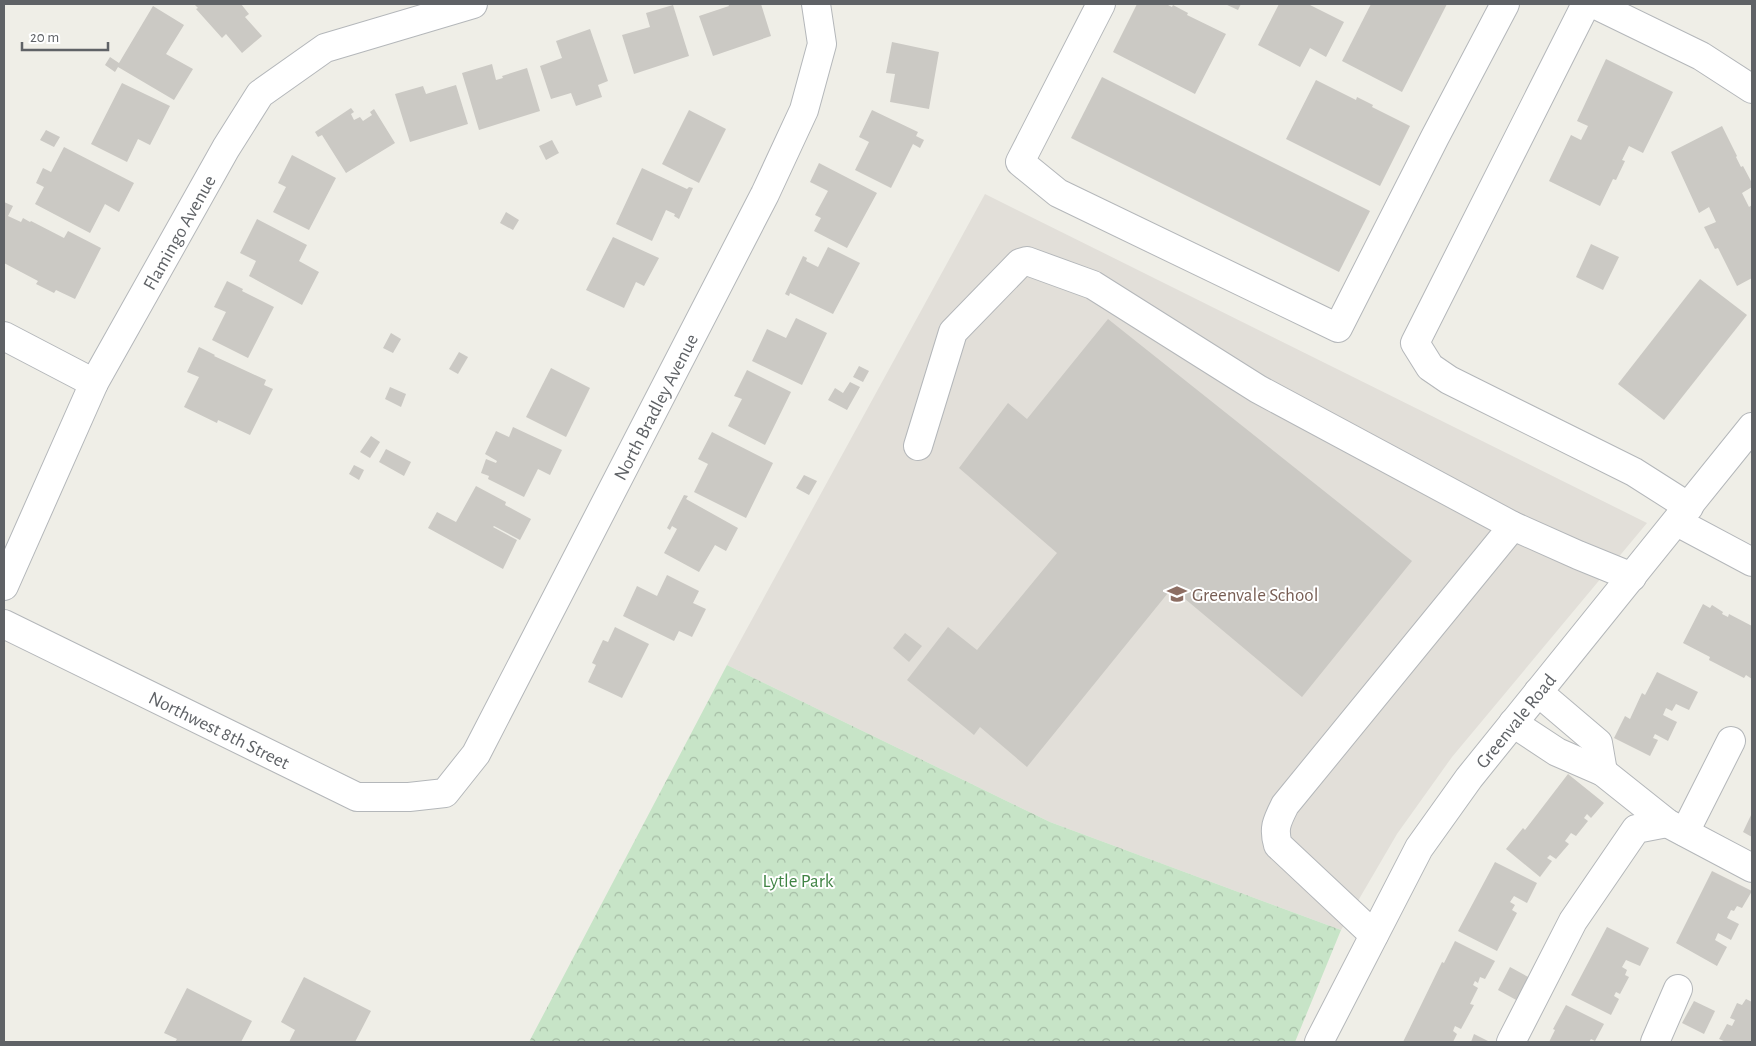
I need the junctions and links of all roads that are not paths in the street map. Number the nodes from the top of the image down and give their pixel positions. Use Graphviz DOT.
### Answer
graph roads {
  1 [pos="473,4"];
  2 [pos="816,4"];
  3 [pos="1101,4"];
  4 [pos="1505,4"];
  5 [pos="1586,4"];
  6 [pos="1594,4"];
  7 [pos="1752,89"];
  8 [pos="4,336"];
  9 [pos="94,383"];
  10 [pos="1752,427"];
  11 [pos="918,446"];
  12 [pos="1683,515"];
  13 [pos="1513,526"];
  14 [pos="1752,562"];
  15 [pos="1632,577"];
  16 [pos="4,586"];
  17 [pos="4,624"];
  18 [pos="1538,692"];
  19 [pos="1513,723"];
  20 [pos="1730,741"];
  21 [pos="1603,772"];
  22 [pos="445,793"];
  23 [pos="1676,827"];
  24 [pos="1752,868"];
  25 [pos="1374,935"];
  26 [pos="1678,989"];
  27 [pos="1319,1042"];
  28 [pos="1511,1042"];
  29 [pos="1655,1042"];
  1 -- 9 [label="street, Flamingo Avenue"];
  2 -- 22 [label="street, North Bradley Avenue"];
  3 -- 4 [label="street"];
  5 -- 12 [label="street"];
  6 -- 7 [label="street"];
  8 -- 9 [label="street"];
  9 -- 16 [label="street, Flamingo Avenue"];
  10 -- 12 [label="street, Greenvale Road"];
  11 -- 13 [label="street"];
  12 -- 14 [label="street"];
  12 -- 15 [label="street, Greenvale Road"];
  13 -- 15 [label="street"];
  13 -- 25 [label="street"];
  15 -- 18 [label="street, Greenvale Road"];
  17 -- 22 [label="street, Northwest 8th Street"];
  18 -- 19 [label="street, Greenvale Road"];
  18 -- 21 [label="street"];
  19 -- 21 [label="street"];
  19 -- 25 [label="street, Greenvale Road"];
  20 -- 23 [label="street"];
  21 -- 23 [label="street"];
  23 -- 24 [label="street"];
  23 -- 28 [label="street"];
  25 -- 27 [label="street, Greenvale Road"];
  26 -- 29 [label="street"];
}
